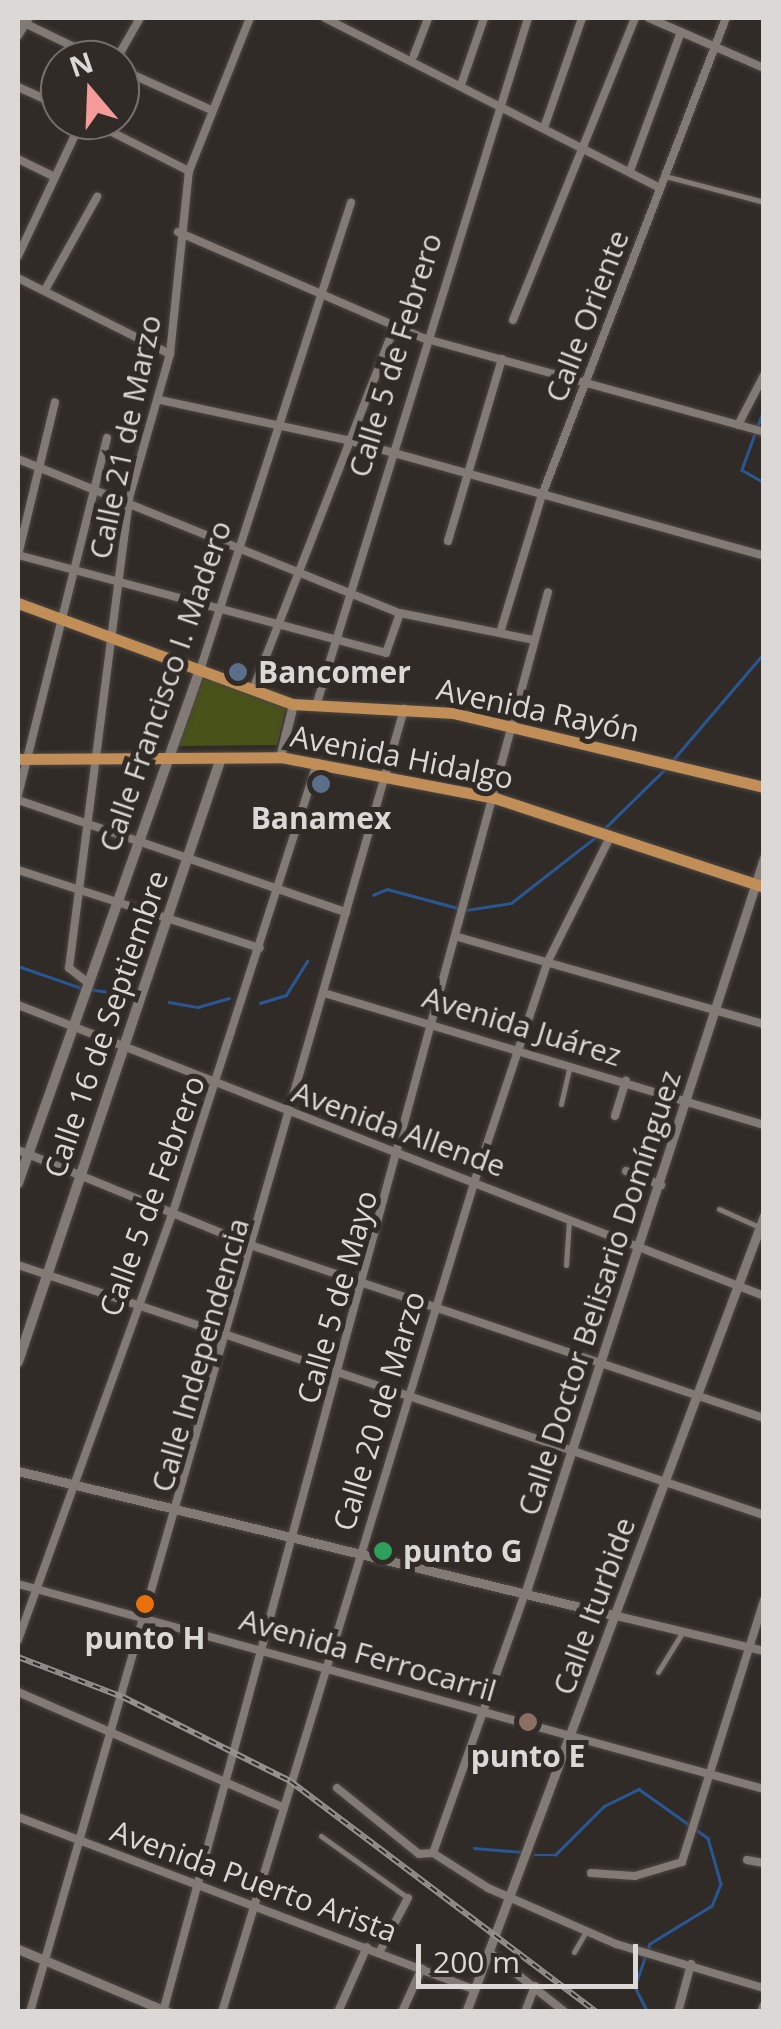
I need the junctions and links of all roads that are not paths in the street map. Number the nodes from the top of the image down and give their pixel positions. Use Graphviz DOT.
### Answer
graph roads {
  1 [pos="140,18"];
  2 [pos="250,18"];
  3 [pos="324,18"];
  4 [pos="428,18"];
  5 [pos="484,18"];
  6 [pos="528,18"];
  7 [pos="582,18"];
  8 [pos="635,18"];
  9 [pos="649,18"];
  10 [pos="726,18"];
  11 [pos="24,20"];
  12 [pos="680,32"];
  13 [pos="18,36"];
  14 [pos="62,40"];
  15 [pos="127,40"];
  16 [pos="714,48"];
  17 [pos="414,56"];
  18 [pos="764,68"];
  19 [pos="140,79"];
  20 [pos="462,82"];
  21 [pos="500,103"];
  22 [pos="209,109"];
  23 [pos="545,126"];
  24 [pos="73,140"];
  25 [pos="125,140"];
  26 [pos="585,148"];
  27 [pos="18,159"];
  28 [pos="188,172"];
  29 [pos="630,172"];
  30 [pos="52,176"];
  31 [pos="665,176"];
  32 [pos="660,188"];
  33 [pos="96,197"];
  34 [pos="764,202"];
  35 [pos="350,203"];
  36 [pos="178,232"];
  37 [pos="18,256"];
  38 [pos="18,278"];
  39 [pos="44,290"];
  40 [pos="322,293"];
  41 [pos="513,320"];
  42 [pos="395,325"];
  43 [pos="423,338"];
  44 [pos="170,354"];
  45 [pos="502,359"];
  46 [pos="764,375"];
  47 [pos="586,381"];
  48 [pos="160,400"];
  49 [pos="55,402"];
  50 [pos="284,425"];
  51 [pos="742,426"];
  52 [pos="762,432"];
  53 [pos="107,438"];
  54 [pos="348,440"];
  55 [pos="387,454"];
  56 [pos="18,459"];
  57 [pos="40,467"];
  58 [pos="468,476"];
  59 [pos="90,484"];
  60 [pos="542,495"];
  61 [pos="130,498"];
  62 [pos="448,541"];
  63 [pos="240,548"];
  64 [pos="18,555"];
  65 [pos="764,556"];
  66 [pos="71,567"];
  67 [pos="296,572"];
  68 [pos="119,580"];
  69 [pos="548,592"];
  70 [pos="345,593"];
  71 [pos="18,604"];
  72 [pos="222,607"];
  73 [pos="400,612"];
  74 [pos="57,620"];
  75 [pos="278,622"];
  76 [pos="500,634"];
  77 [pos="332,638"];
  78 [pos="112,639"];
  79 [pos="534,640"];
  80 [pos="200,667"];
  81 [pos="254,687"];
  82 [pos="293,704"];
  83 [pos="315,709"];
  84 [pos="404,709"];
  85 [pos="514,729"];
  86 [pos="280,756"];
  87 [pos="221,758"];
  88 [pos="21,759"];
  89 [pos="164,759"];
  90 [pos="100,760"];
  91 [pos="317,764"];
  92 [pos="383,776"];
  93 [pos="764,787"];
  94 [pos="18,798"];
  95 [pos="495,798"];
  96 [pos="92,826"];
  97 [pos="609,836"];
  98 [pos="136,842"];
  99 [pos="764,858"];
  100 [pos="187,863"];
  101 [pos="18,870"];
  102 [pos="760,886"];
  103 [pos="82,888"];
  104 [pos="278,890"];
  105 [pos="116,899"];
  106 [pos="346,912"];
  107 [pos="169,916"];
  108 [pos="458,937"];
  109 [pos="260,948"];
  110 [pos="548,961"];
  111 [pos="87,984"];
  112 [pos="324,992"];
  113 [pos="18,1005"];
  114 [pos="719,1011"];
  115 [pos="435,1023"];
  116 [pos="764,1024"];
  117 [pos="74,1027"];
  118 [pos="125,1048"];
  119 [pos="519,1049"];
  120 [pos="570,1064"];
  121 [pos="626,1081"];
  122 [pos="216,1084"];
  123 [pos="690,1100"];
  124 [pos="561,1104"];
  125 [pos="294,1114"];
  126 [pos="614,1116"];
  127 [pos="764,1124"];
  128 [pos="23,1152"];
  129 [pos="402,1153"];
  130 [pos="626,1171"];
  131 [pos="82,1176"];
  132 [pos="475,1180"];
  133 [pos="18,1182"];
  134 [pos="661,1185"];
  135 [pos="719,1209"];
  136 [pos="174,1212"];
  137 [pos="764,1216"];
  138 [pos="569,1217"];
  139 [pos="759,1228"];
  140 [pos="253,1246"];
  141 [pos="641,1246"];
  142 [pos="566,1265"];
  143 [pos="18,1266"];
  144 [pos="47,1275"];
  145 [pos="363,1282"];
  146 [pos="738,1286"];
  147 [pos="764,1296"];
  148 [pos="436,1304"];
  149 [pos="138,1306"];
  150 [pos="227,1336"];
  151 [pos="606,1360"];
  152 [pos="18,1362"];
  153 [pos="338,1370"];
  154 [pos="409,1392"];
  155 [pos="698,1396"];
  156 [pos="764,1418"];
  157 [pos="574,1448"];
  158 [pos="18,1471"];
  159 [pos="667,1480"];
  160 [pos="72,1484"];
  161 [pos="180,1506"];
  162 [pos="764,1515"];
  163 [pos="299,1534"];
  164 [pos="360,1549"];
  165 [pos="18,1584"];
  166 [pos="35,1588"];
  167 [pos="526,1591"];
  168 [pos="764,1601"];
  169 [pos="617,1616"];
  170 [pos="145,1617"];
  171 [pos="682,1633"];
  172 [pos="18,1640"];
  173 [pos="747,1647"];
  174 [pos="269,1649"];
  175 [pos="764,1651"];
  176 [pos="326,1666"];
  177 [pos="658,1672"];
  178 [pos="18,1692"];
  179 [pos="484,1713"];
  180 [pos="114,1726"];
  181 [pos="572,1738"];
  182 [pos="709,1775"];
  183 [pos="230,1780"];
  184 [pos="337,1788"];
  185 [pos="764,1789"];
  186 [pos="282,1807"];
  187 [pos="18,1817"];
  188 [pos="321,1836"];
  189 [pos="80,1840"];
  190 [pos="433,1853"];
  191 [pos="747,1860"];
  192 [pos="764,1863"];
  193 [pos="591,1873"];
  194 [pos="202,1885"];
  195 [pos="408,1898"];
  196 [pos="511,1898"];
  197 [pos="253,1906"];
  198 [pos="586,1931"];
  199 [pos="367,1946"];
  200 [pos="18,1949"];
  201 [pos="380,1951"];
  202 [pos="489,1952"];
  203 [pos="574,1952"];
  204 [pos="44,1960"];
  205 [pos="692,1964"];
  206 [pos="422,1968"];
  207 [pos="536,1986"];
  208 [pos="764,1988"];
  209 [pos="474,1990"];
  210 [pos="165,2011"];
  211 [pos="30,2012"];
  212 [pos="222,2012"];
  213 [pos="338,2012"];
  214 [pos="402,2012"];
  215 [pos="466,2012"];
  216 [pos="525,2012"];
  217 [pos="565,2012"];
  218 [pos="678,2012"];
  1 -- 15 [label="street"];
  2 -- 22 [label="street, Calle 21 de Marzo"];
  3 -- 17 [label="street"];
  4 -- 17 [label="street"];
  5 -- 20 [label="street"];
  6 -- 21 [label="street, Calle 5 de Febrero"];
  7 -- 23 [label="street"];
  8 -- 26 [label="street"];
  9 -- 12 [label="street"];
  10 -- 16 [label="street, Calle Oriente"];
  11 -- 13 [label="street"];
  11 -- 14 [label="street"];
  12 -- 16 [label="street"];
  12 -- 29 [label="street"];
  16 -- 18 [label="street"];
  16 -- 31 [label="street, Calle Oriente"];
  17 -- 20 [label="street"];
  19 -- 22 [label="street"];
  20 -- 21 [label="street"];
  21 -- 23 [label="street"];
  21 -- 43 [label="street, Calle 5 de Febrero"];
  22 -- 28 [label="street, Calle 21 de Marzo"];
  23 -- 26 [label="street"];
  24 -- 30 [label="street"];
  25 -- 28 [label="street"];
  26 -- 29 [label="street"];
  26 -- 41 [label="street"];
  27 -- 30 [label="street"];
  28 -- 36 [label="street, Calle 21 de Marzo"];
  29 -- 32 [label="street"];
  30 -- 37 [label="street"];
  31 -- 32 [label="street, Calle Oriente"];
  31 -- 34 [label="street"];
  32 -- 47 [label="street, Calle Oriente"];
  33 -- 39 [label="street"];
  35 -- 40 [label="street, Calle Francisco I. Madero"];
  36 -- 40 [label="street"];
  36 -- 44 [label="street, Calle 21 de Marzo"];
  38 -- 39 [label="street"];
  39 -- 44 [label="street"];
  40 -- 42 [label="street"];
  40 -- 50 [label="street, Calle Francisco I. Madero"];
  42 -- 43 [label="street"];
  42 -- 54 [label="street"];
  43 -- 45 [label="street"];
  43 -- 55 [label="street, Calle 5 de Febrero"];
  44 -- 48 [label="street, Calle 21 de Marzo"];
  45 -- 47 [label="street"];
  45 -- 58 [label="street"];
  46 -- 51 [label="street"];
  47 -- 51 [label="street"];
  47 -- 60 [label="street, Calle Oriente"];
  48 -- 50 [label="street"];
  48 -- 61 [label="street, Calle 21 de Marzo"];
  49 -- 57 [label="street"];
  50 -- 54 [label="street"];
  50 -- 63 [label="street, Calle Francisco I. Madero"];
  51 -- 52 [label="street"];
  53 -- 59 [label="street"];
  54 -- 55 [label="street"];
  54 -- 67 [label="street"];
  55 -- 58 [label="street"];
  55 -- 70 [label="street, Calle 5 de Febrero"];
  56 -- 57 [label="street"];
  57 -- 59 [label="street"];
  57 -- 64 [label="street"];
  58 -- 60 [label="street"];
  58 -- 62 [label="street"];
  59 -- 61 [label="street"];
  59 -- 66 [label="street"];
  60 -- 65 [label="street"];
  60 -- 76 [label="street, Calle Oriente"];
  61 -- 63 [label="street"];
  61 -- 68 [label="street, Calle 21 de Marzo"];
  63 -- 67 [label="street"];
  63 -- 72 [label="street, Calle Francisco I. Madero"];
  64 -- 66 [label="street"];
  66 -- 68 [label="street"];
  66 -- 74 [label="street"];
  67 -- 70 [label="street"];
  67 -- 75 [label="street"];
  68 -- 72 [label="street"];
  68 -- 78 [label="street, Calle 21 de Marzo"];
  69 -- 79 [label="street, Calle 5 de Mayo"];
  70 -- 73 [label="street"];
  70 -- 77 [label="street, Calle 5 de Febrero"];
  71 -- 74 [label="main road, Avenida Rayón"];
  72 -- 75 [label="street"];
  72 -- 80 [label="street, Calle Francisco I. Madero"];
  73 -- 76 [label="street"];
  73 -- 77 [label="street"];
  74 -- 78 [label="main road, Avenida Rayón"];
  74 -- 88 [label="street"];
  75 -- 77 [label="street"];
  75 -- 81 [label="street"];
  76 -- 79 [label="street"];
  77 -- 83 [label="street, Calle 5 de Febrero"];
  78 -- 80 [label="main road, Avenida Rayón"];
  78 -- 90 [label="street"];
  79 -- 85 [label="street, Calle 5 de Mayo"];
  80 -- 81 [label="main road, Avenida Rayón"];
  80 -- 89 [label="main road, Calle Francisco I. Madero"];
  81 -- 82 [label="main road, Avenida Rayón"];
  82 -- 83 [label="main road, Avenida Rayón"];
  82 -- 86 [label="street"];
  83 -- 84 [label="main road, Avenida Rayón"];
  84 -- 85 [label="main road, Avenida Rayón"];
  84 -- 92 [label="street, Calle Independencia"];
  85 -- 93 [label="main road, Avenida Rayón"];
  85 -- 95 [label="street, Calle 5 de Mayo"];
  86 -- 87 [label="main road, Avenida Hidalgo"];
  86 -- 91 [label="main road, Avenida Hidalgo"];
  87 -- 89 [label="main road, Avenida Hidalgo"];
  87 -- 100 [label="main road, Calle 16 de Septiembre"];
  88 -- 90 [label="main road, Avenida Hidalgo"];
  88 -- 94 [label="street"];
  89 -- 90 [label="main road, Avenida Hidalgo"];
  89 -- 98 [label="main road, Calle Francisco I. Madero"];
  90 -- 96 [label="street"];
  91 -- 92 [label="main road, Avenida Hidalgo"];
  91 -- 104 [label="street, Calle 5 de Febrero"];
  92 -- 95 [label="main road, Avenida Hidalgo"];
  92 -- 106 [label="street, Calle Independencia"];
  94 -- 96 [label="street"];
  95 -- 97 [label="main road, Avenida Hidalgo"];
  95 -- 108 [label="street, Calle 5 de Mayo"];
  96 -- 98 [label="street"];
  96 -- 103 [label="street"];
  97 -- 102 [label="main road, Avenida Hidalgo"];
  97 -- 110 [label="street, Calle 20 de Marzo"];
  98 -- 100 [label="street"];
  98 -- 105 [label="main road, Calle Francisco I. Madero"];
  99 -- 102 [label="street, Calle Doctor Belisario Domínguez"];
  100 -- 104 [label="street"];
  100 -- 107 [label="main road, Calle 16 de Septiembre"];
  101 -- 103 [label="street"];
  102 -- 114 [label="street, Calle Doctor Belisario Domínguez"];
  103 -- 105 [label="street"];
  103 -- 111 [label="street"];
  104 -- 106 [label="street"];
  104 -- 109 [label="street, Calle 5 de Febrero"];
  105 -- 107 [label="street"];
  105 -- 111 [label="main road, Calle Francisco I. Madero"];
  106 -- 112 [label="street, Calle Independencia"];
  107 -- 109 [label="street"];
  107 -- 118 [label="main road, Calle 16 de Septiembre"];
  108 -- 110 [label="street"];
  108 -- 115 [label="street, Calle 5 de Mayo"];
  109 -- 122 [label="street, Calle 5 de Febrero"];
  110 -- 114 [label="street"];
  110 -- 119 [label="street, Calle 20 de Marzo"];
  111 -- 117 [label="main road, Calle Francisco I. Madero"];
  112 -- 115 [label="street, Avenida Juárez"];
  112 -- 125 [label="street, Calle Independencia"];
  113 -- 117 [label="street, Avenida Allende"];
  114 -- 116 [label="street"];
  114 -- 123 [label="street, Calle Doctor Belisario Domínguez"];
  115 -- 119 [label="street, Avenida Juárez"];
  115 -- 129 [label="street, Calle 5 de Mayo"];
  117 -- 118 [label="street, Avenida Allende"];
  117 -- 128 [label="main road, Calle Francisco I. Madero"];
  118 -- 122 [label="street, Avenida Allende"];
  118 -- 131 [label="main road, Calle 16 de Septiembre"];
  119 -- 120 [label="street, Avenida Juárez"];
  119 -- 132 [label="street, Calle 20 de Marzo"];
  120 -- 121 [label="street, Avenida Juárez"];
  120 -- 124 [label="street"];
  121 -- 123 [label="street, Avenida Juárez"];
  121 -- 126 [label="street"];
  122 -- 125 [label="street, Avenida Allende"];
  122 -- 136 [label="street, Calle 5 de Febrero"];
  123 -- 127 [label="street, Avenida Juárez"];
  123 -- 134 [label="street, Calle Doctor Belisario Domínguez"];
  125 -- 129 [label="street, Avenida Allende"];
  125 -- 140 [label="street, Calle Independencia"];
  128 -- 131 [label="street"];
  128 -- 133 [label="main road, Calle Francisco I. Madero"];
  129 -- 132 [label="street, Avenida Allende"];
  129 -- 145 [label="street, Calle 5 de Mayo"];
  130 -- 134 [label="street"];
  131 -- 136 [label="street"];
  131 -- 144 [label="main road, Calle 16 de Septiembre"];
  132 -- 138 [label="street, Avenida Allende"];
  132 -- 148 [label="street, Calle 20 de Marzo"];
  134 -- 141 [label="street, Calle Doctor Belisario Domínguez"];
  135 -- 139 [label="street"];
  136 -- 140 [label="street"];
  136 -- 149 [label="street, Calle 5 de Febrero"];
  137 -- 139 [label="street, Calle Iturbide"];
  138 -- 141 [label="street, Avenida Allende"];
  138 -- 142 [label="street"];
  139 -- 146 [label="street, Calle Iturbide"];
  140 -- 145 [label="street"];
  140 -- 150 [label="street, Calle Independencia"];
  141 -- 146 [label="street, Avenida Allende"];
  141 -- 151 [label="street, Calle Doctor Belisario Domínguez"];
  143 -- 144 [label="street"];
  144 -- 149 [label="street"];
  144 -- 152 [label="main road, Calle 16 de Septiembre"];
  145 -- 148 [label="street"];
  145 -- 153 [label="street, Calle 5 de Mayo"];
  146 -- 147 [label="street, Avenida Allende"];
  146 -- 155 [label="street, Calle Iturbide"];
  148 -- 151 [label="street"];
  148 -- 154 [label="street, Calle 20 de Marzo"];
  149 -- 150 [label="street"];
  149 -- 160 [label="street, Calle 5 de Febrero"];
  150 -- 153 [label="street"];
  150 -- 161 [label="street, Calle Independencia"];
  151 -- 155 [label="street"];
  151 -- 157 [label="street, Calle Doctor Belisario Domínguez"];
  153 -- 154 [label="street"];
  153 -- 163 [label="street, Calle 5 de Mayo"];
  154 -- 157 [label="street"];
  154 -- 164 [label="street, Calle 20 de Marzo"];
  155 -- 156 [label="street"];
  155 -- 159 [label="street, Calle Iturbide"];
  157 -- 159 [label="street"];
  157 -- 167 [label="street, Calle Doctor Belisario Domínguez"];
  158 -- 160 [label="street"];
  159 -- 162 [label="street"];
  159 -- 169 [label="street, Calle Iturbide"];
  160 -- 161 [label="street"];
  160 -- 166 [label="street, Calle 5 de Febrero"];
  161 -- 163 [label="street"];
  161 -- 170 [label="street, Calle Independencia"];
  163 -- 164 [label="street"];
  163 -- 174 [label="street, Calle 5 de Mayo"];
  164 -- 167 [label="street"];
  164 -- 176 [label="street, Calle 20 de Marzo"];
  165 -- 166 [label="street, Avenida Ferrocarril"];
  166 -- 170 [label="street, Avenida Ferrocarril"];
  166 -- 172 [label="street, Calle 5 de Febrero"];
  167 -- 169 [label="street"];
  167 -- 179 [label="street, Calle Doctor Belisario Domínguez"];
  168 -- 173 [label="street"];
  169 -- 171 [label="street"];
  169 -- 181 [label="street, Calle Iturbide"];
  170 -- 174 [label="street, Avenida Ferrocarril"];
  170 -- 180 [label="street, Calle Independencia"];
  171 -- 173 [label="street"];
  171 -- 177 [label="street"];
  173 -- 175 [label="street"];
  173 -- 182 [label="street"];
  174 -- 176 [label="street, Avenida Ferrocarril"];
  174 -- 183 [label="street, Calle 5 de Mayo"];
  176 -- 179 [label="street, Avenida Ferrocarril"];
  176 -- 186 [label="street, Calle 20 de Marzo"];
  178 -- 180 [label="street"];
  179 -- 181 [label="street, Avenida Ferrocarril"];
  179 -- 190 [label="street, Calle Doctor Belisario Domínguez"];
  180 -- 183 [label="street"];
  180 -- 189 [label="street, Calle Independencia"];
  181 -- 182 [label="street, Avenida Ferrocarril"];
  181 -- 196 [label="street, Calle Iturbide"];
  182 -- 185 [label="street, Avenida Ferrocarril"];
  182 -- 193 [label="street"];
  183 -- 186 [label="street"];
  183 -- 194 [label="street, Calle 5 de Mayo"];
  184 -- 190 [label="street"];
  186 -- 197 [label="street, Calle 20 de Marzo"];
  187 -- 189 [label="street, Avenida Puerto Arista"];
  188 -- 195 [label="street"];
  189 -- 194 [label="street, Avenida Puerto Arista"];
  189 -- 204 [label="street, Calle Independencia"];
  190 -- 196 [label="street"];
  191 -- 192 [label="street"];
  194 -- 197 [label="street, Avenida Puerto Arista"];
  194 -- 210 [label="street, Calle 5 de Mayo"];
  195 -- 201 [label="street"];
  196 -- 198 [label="street"];
  196 -- 202 [label="street, Calle Iturbide"];
  197 -- 199 [label="street, Avenida Puerto Arista"];
  197 -- 212 [label="street, Calle 20 de Marzo"];
  198 -- 203 [label="street"];
  198 -- 205 [label="street"];
  199 -- 201 [label="street, Avenida Puerto Arista"];
  199 -- 213 [label="street"];
  200 -- 204 [label="street"];
  201 -- 206 [label="street, Avenida Puerto Arista"];
  202 -- 207 [label="street"];
  202 -- 209 [label="street, Calle Iturbide"];
  204 -- 210 [label="street"];
  204 -- 211 [label="street, Calle Independencia"];
  205 -- 208 [label="street"];
  205 -- 218 [label="street"];
  206 -- 209 [label="street, Avenida Puerto Arista"];
  206 -- 214 [label="street"];
  207 -- 216 [label="street"];
  207 -- 217 [label="street"];
  209 -- 215 [label="street, Calle Iturbide"];
}
